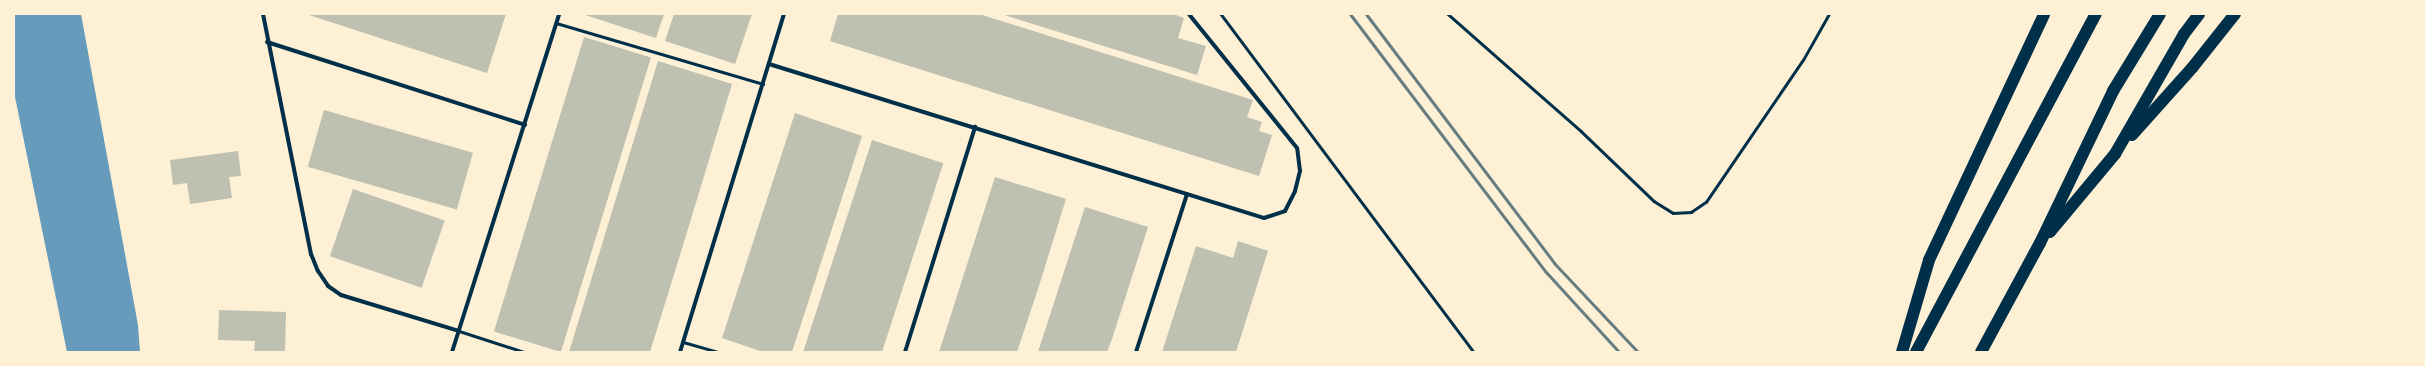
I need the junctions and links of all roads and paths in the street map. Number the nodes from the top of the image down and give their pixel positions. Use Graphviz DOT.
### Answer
graph roads {
  1 [pos="263,14"];
  2 [pos="559,14"];
  3 [pos="784,14"];
  4 [pos="1189,14"];
  5 [pos="1221,14"];
  6 [pos="1448,14"];
  7 [pos="1829,14"];
  8 [pos="2044,14"];
  9 [pos="2096,14"];
  10 [pos="2160,14"];
  11 [pos="2199,14"];
  12 [pos="2235,14"];
  13 [pos="556,23"];
  14 [pos="267,42"];
  15 [pos="769,64"];
  16 [pos="763,84"];
  17 [pos="525,125"];
  18 [pos="976,127"];
  19 [pos="2115,154"];
  20 [pos="1187,194"];
  21 [pos="2040,243"];
  22 [pos="459,331"];
  23 [pos="683,342"];
  24 [pos="452,352"];
  25 [pos="524,352"];
  26 [pos="680,352"];
  27 [pos="718,352"];
  28 [pos="905,352"];
  29 [pos="1136,352"];
  30 [pos="1474,352"];
  31 [pos="1902,352"];
  32 [pos="1916,352"];
  33 [pos="1981,352"];
  1 -- 14 [label="street"];
  2 -- 13 [label="street"];
  3 -- 15 [label="street"];
  4 -- 20 [label="street"];
  5 -- 30 [label="path"];
  6 -- 7 [label="path"];
  8 -- 31 [label="highway"];
  9 -- 32 [label="highway"];
  10 -- 21 [label="highway"];
  11 -- 19 [label="highway"];
  12 -- 19 [label="highway"];
  13 -- 16 [label="lane"];
  13 -- 17 [label="street"];
  14 -- 17 [label="street"];
  14 -- 22 [label="street"];
  15 -- 16 [label="street"];
  15 -- 18 [label="street"];
  16 -- 23 [label="street"];
  17 -- 22 [label="street"];
  18 -- 20 [label="street"];
  18 -- 28 [label="street"];
  19 -- 21 [label="highway"];
  20 -- 29 [label="street"];
  21 -- 33 [label="highway"];
  22 -- 24 [label="street"];
  22 -- 25 [label="lane"];
  23 -- 26 [label="street"];
  23 -- 27 [label="lane"];
}
